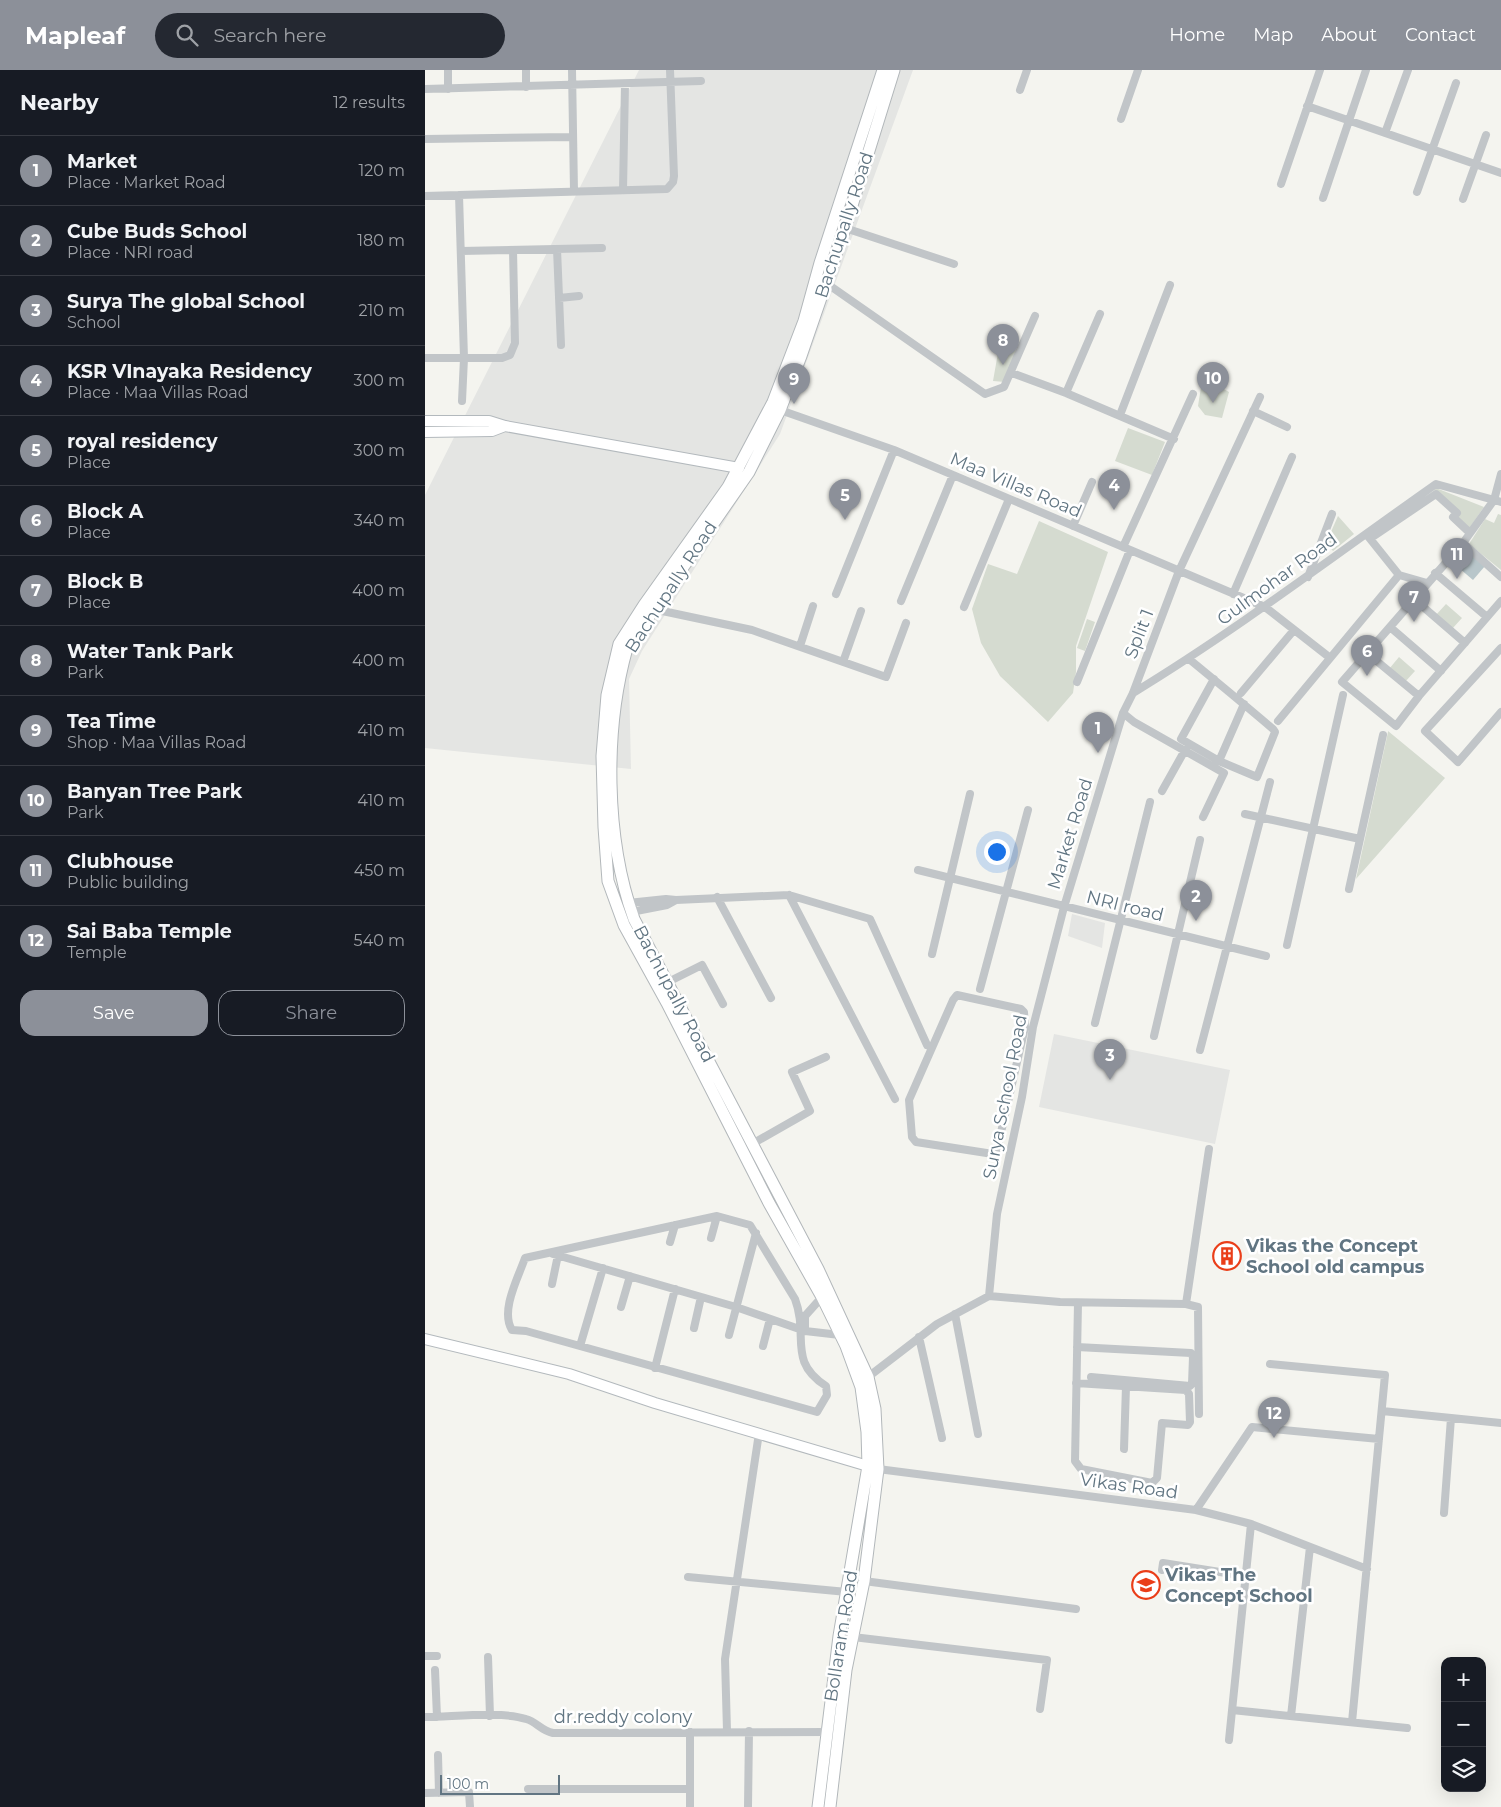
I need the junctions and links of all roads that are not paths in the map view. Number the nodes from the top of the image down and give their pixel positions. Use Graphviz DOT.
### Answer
graph roads {
  1 [pos="448,70"];
  2 [pos="526,70"];
  3 [pos="572,70"];
  4 [pos="670,70"];
  5 [pos="883,70"];
  6 [pos="894,70"];
  7 [pos="1027,70"];
  8 [pos="1139,70"];
  9 [pos="1320,70"];
  10 [pos="1366,70"];
  11 [pos="1408,70"];
  12 [pos="701,82"];
  13 [pos="671,83"];
  14 [pos="1456,83"];
  15 [pos="625,84"];
  16 [pos="573,85"];
  17 [pos="526,87"];
  18 [pos="449,88"];
  19 [pos="425,89"];
  20 [pos="1020,90"];
  21 [pos="1307,106"];
  22 [pos="1121,119"];
  23 [pos="1350,121"];
  24 [pos="1385,134"];
  25 [pos="1486,135"];
  26 [pos="572,137"];
  27 [pos="425,139"];
  28 [pos="1432,150"];
  29 [pos="1477,165"];
  30 [pos="1501,174"];
  31 [pos="1281,184"];
  32 [pos="623,190"];
  33 [pos="574,191"];
  34 [pos="1417,192"];
  35 [pos="459,195"];
  36 [pos="425,196"];
  37 [pos="1323,198"];
  38 [pos="1463,199"];
  39 [pos="845,228"];
  40 [pos="601,248"];
  41 [pos="557,249"];
  42 [pos="513,250"];
  43 [pos="461,251"];
  44 [pos="954,264"];
  45 [pos="826,282"];
  46 [pos="1170,284"];
  47 [pos="579,296"];
  48 [pos="559,298"];
  49 [pos="1100,314"];
  50 [pos="1035,316"];
  51 [pos="561,345"];
  52 [pos="425,358"];
  53 [pos="464,358"];
  54 [pos="1012,374"];
  55 [pos="1066,393"];
  56 [pos="1193,394"];
  57 [pos="1260,397"];
  58 [pos="462,401"];
  59 [pos="781,410"];
  60 [pos="1253,411"];
  61 [pos="1120,415"];
  62 [pos="425,421"];
  63 [pos="505,426"];
  64 [pos="1287,427"];
  65 [pos="425,432"];
  66 [pos="1173,439"];
  67 [pos="894,450"];
  68 [pos="1292,457"];
  69 [pos="739,468"];
  70 [pos="1501,474"];
  71 [pos="953,475"];
  72 [pos="1092,482"];
  73 [pos="1009,499"];
  74 [pos="1498,501"];
  75 [pos="1332,514"];
  76 [pos="1073,526"];
  77 [pos="1470,533"];
  78 [pos="1368,536"];
  79 [pos="1463,543"];
  80 [pos="1126,548"];
  81 [pos="1180,568"];
  82 [pos="1435,573"];
  83 [pos="1399,575"];
  84 [pos="1308,577"];
  85 [pos="1501,577"];
  86 [pos="1427,583"];
  87 [pos="836,594"];
  88 [pos="1233,594"];
  89 [pos="1414,598"];
  90 [pos="901,601"];
  91 [pos="1501,601"];
  92 [pos="813,606"];
  93 [pos="964,607"];
  94 [pos="1265,607"];
  95 [pos="653,609"];
  96 [pos="861,611"];
  97 [pos="1487,617"];
  98 [pos="906,623"];
  99 [pos="1390,627"];
  100 [pos="1294,630"];
  101 [pos="1465,642"];
  102 [pos="800,646"];
  103 [pos="1500,651"];
  104 [pos="1367,653"];
  105 [pos="1329,657"];
  106 [pos="1189,659"];
  107 [pos="843,662"];
  108 [pos="1441,671"];
  109 [pos="1214,680"];
  110 [pos="1077,682"];
  111 [pos="1241,693"];
  112 [pos="1133,694"];
  113 [pos="1343,695"];
  114 [pos="1419,696"];
  115 [pos="1244,704"];
  116 [pos="1501,712"];
  117 [pos="1123,713"];
  118 [pos="1278,721"];
  119 [pos="1383,735"];
  120 [pos="1185,750"];
  121 [pos="1219,761"];
  122 [pos="1270,782"];
  123 [pos="1162,792"];
  124 [pos="970,794"];
  125 [pos="1150,802"];
  126 [pos="1028,810"];
  127 [pos="1245,814"];
  128 [pos="1203,817"];
  129 [pos="1262,818"];
  130 [pos="1313,829"];
  131 [pos="1361,839"];
  132 [pos="1200,840"];
  133 [pos="918,870"];
  134 [pos="949,878"];
  135 [pos="1349,889"];
  136 [pos="1006,892"];
  137 [pos="789,895"];
  138 [pos="717,897"];
  139 [pos="1064,906"];
  140 [pos="630,908"];
  141 [pos="1120,920"];
  142 [pos="1178,934"];
  143 [pos="1287,945"];
  144 [pos="1226,946"];
  145 [pos="932,954"];
  146 [pos="1265,956"];
  147 [pos="666,983"];
  148 [pos="980,989"];
  149 [pos="771,998"];
  150 [pos="723,1004"];
  151 [pos="1095,1023"];
  152 [pos="1025,1027"];
  153 [pos="1033,1027"];
  154 [pos="1154,1036"];
  155 [pos="927,1045"];
  156 [pos="1200,1050"];
  157 [pos="826,1057"];
  158 [pos="1008,1094"];
  159 [pos="1022,1097"];
  160 [pos="895,1099"];
  161 [pos="999,1141"];
  162 [pos="752,1144"];
  163 [pos="1012,1144"];
  164 [pos="1209,1149"];
  165 [pos="717,1216"];
  166 [pos="675,1225"];
  167 [pos="756,1233"];
  168 [pos="711,1238"];
  169 [pos="670,1242"];
  170 [pos="803,1252"];
  171 [pos="555,1254"];
  172 [pos="603,1268"];
  173 [pos="630,1276"];
  174 [pos="552,1284"];
  175 [pos="675,1290"];
  176 [pos="989,1296"];
  177 [pos="701,1297"];
  178 [pos="822,1297"];
  179 [pos="1078,1302"];
  180 [pos="1186,1304"];
  181 [pos="621,1307"];
  182 [pos="735,1308"];
  183 [pos="955,1314"];
  184 [pos="770,1319"];
  185 [pos="694,1328"];
  186 [pos="803,1330"];
  187 [pos="729,1335"];
  188 [pos="840,1335"];
  189 [pos="919,1337"];
  190 [pos="425,1339"];
  191 [pos="580,1346"];
  192 [pos="763,1346"];
  193 [pos="1077,1347"];
  194 [pos="1270,1364"];
  195 [pos="655,1368"];
  196 [pos="869,1377"];
  197 [pos="1091,1377"];
  198 [pos="1076,1383"];
  199 [pos="1126,1386"];
  200 [pos="1382,1411"];
  201 [pos="1199,1414"];
  202 [pos="1451,1418"];
  203 [pos="1501,1423"];
  204 [pos="759,1433"];
  205 [pos="978,1434"];
  206 [pos="942,1438"];
  207 [pos="1379,1439"];
  208 [pos="1124,1450"];
  209 [pos="873,1467"];
  210 [pos="1196,1510"];
  211 [pos="1444,1512"];
  212 [pos="1251,1524"];
  213 [pos="1310,1547"];
  214 [pos="1367,1569"];
  215 [pos="1162,1570"];
  216 [pos="1245,1576"];
  217 [pos="688,1577"];
  218 [pos="864,1581"];
  219 [pos="737,1582"];
  220 [pos="847,1592"];
  221 [pos="1077,1609"];
  222 [pos="853,1637"];
  223 [pos="425,1656"];
  224 [pos="437,1656"];
  225 [pos="488,1657"];
  226 [pos="435,1670"];
  227 [pos="1041,1709"];
  228 [pos="1233,1710"];
  229 [pos="490,1716"];
  230 [pos="1291,1716"];
  231 [pos="425,1717"];
  232 [pos="437,1717"];
  233 [pos="1352,1722"];
  234 [pos="1407,1728"];
  235 [pos="727,1731"];
  236 [pos="749,1731"];
  237 [pos="690,1732"];
  238 [pos="826,1732"];
  239 [pos="1229,1740"];
  240 [pos="438,1755"];
  241 [pos="528,1789"];
  242 [pos="689,1789"];
  243 [pos="425,1793"];
  244 [pos="439,1793"];
  245 [pos="470,1807"];
  246 [pos="690,1807"];
  247 [pos="749,1807"];
  248 [pos="817,1807"];
  249 [pos="830,1807"];
  1 -- 18 [label="street"];
  2 -- 17 [label="street"];
  3 -- 16 [label="street"];
  4 -- 13 [label="street"];
  5 -- 69 [label="main road, Bachupally Road"];
  6 -- 39 [label="main road, Bachupally Road"];
  7 -- 20 [label="street"];
  8 -- 22 [label="street"];
  9 -- 21 [label="street"];
  10 -- 23 [label="street"];
  11 -- 24 [label="street"];
  12 -- 13 [label="street"];
  13 -- 15 [label="street"];
  13 -- 32 [label="street"];
  14 -- 28 [label="street"];
  15 -- 16 [label="street"];
  15 -- 32 [label="street"];
  16 -- 17 [label="street"];
  16 -- 26 [label="street"];
  17 -- 18 [label="street"];
  18 -- 19 [label="street"];
  21 -- 23 [label="street"];
  21 -- 31 [label="street"];
  23 -- 24 [label="street"];
  23 -- 37 [label="street"];
  24 -- 28 [label="street"];
  25 -- 29 [label="street"];
  26 -- 27 [label="street"];
  26 -- 33 [label="street"];
  28 -- 29 [label="street"];
  28 -- 34 [label="street"];
  29 -- 30 [label="street"];
  29 -- 38 [label="street"];
  32 -- 33 [label="street"];
  33 -- 35 [label="street"];
  35 -- 36 [label="street"];
  35 -- 43 [label="street"];
  39 -- 44 [label="street"];
  39 -- 45 [label="main road, Bachupally Road"];
  40 -- 41 [label="street"];
  41 -- 42 [label="street"];
  41 -- 48 [label="street"];
  42 -- 43 [label="street"];
  42 -- 53 [label="street"];
  43 -- 53 [label="street"];
  45 -- 54 [label="street"];
  45 -- 59 [label="main road, Bachupally Road"];
  46 -- 61 [label="street"];
  47 -- 48 [label="street"];
  48 -- 51 [label="street"];
  49 -- 55 [label="street"];
  50 -- 54 [label="street"];
  52 -- 53 [label="street"];
  53 -- 58 [label="street"];
  54 -- 55 [label="street"];
  55 -- 61 [label="street"];
  56 -- 66 [label="street"];
  57 -- 60 [label="street, Split 1"];
  59 -- 67 [label="street, Maa Villas Road"];
  59 -- 95 [label="main road, Bachupally Road"];
  60 -- 64 [label="street"];
  60 -- 81 [label="street, Split 1"];
  61 -- 66 [label="street"];
  62 -- 63 [label="street"];
  63 -- 65 [label="street"];
  63 -- 69 [label="street"];
  66 -- 80 [label="street"];
  67 -- 71 [label="street, Maa Villas Road"];
  67 -- 87 [label="street"];
  68 -- 88 [label="street"];
  69 -- 170 [label="main road, Bachupally Road"];
  70 -- 74 [label="street"];
  71 -- 73 [label="street, Maa Villas Road"];
  71 -- 90 [label="street"];
  72 -- 76 [label="street"];
  73 -- 76 [label="street, Maa Villas Road"];
  73 -- 93 [label="street"];
  74 -- 77 [label="street"];
  74 -- 78 [label="street, Gulmohar Road"];
  75 -- 84 [label="street"];
  76 -- 80 [label="street, Maa Villas Road"];
  77 -- 78 [label="street"];
  77 -- 79 [label="street"];
  78 -- 83 [label="street"];
  78 -- 84 [label="street, Gulmohar Road"];
  79 -- 82 [label="street"];
  79 -- 85 [label="street"];
  80 -- 81 [label="street, Maa Villas Road"];
  80 -- 110 [label="street"];
  81 -- 88 [label="street, Maa Villas Road"];
  81 -- 112 [label="street, Split 1"];
  82 -- 86 [label="street"];
  82 -- 97 [label="street"];
  83 -- 86 [label="street"];
  83 -- 105 [label="street"];
  84 -- 94 [label="street, Gulmohar Road"];
  86 -- 89 [label="street"];
  88 -- 94 [label="street, Maa Villas Road"];
  89 -- 99 [label="street"];
  89 -- 101 [label="street"];
  91 -- 97 [label="street"];
  92 -- 102 [label="street"];
  94 -- 100 [label="street, Maa Villas Road"];
  94 -- 106 [label="street, Gulmohar Road"];
  95 -- 102 [label="street"];
  95 -- 140 [label="main road, Bachupally Road"];
  96 -- 107 [label="street"];
  97 -- 101 [label="street"];
  98 -- 107 [label="street"];
  99 -- 104 [label="street"];
  99 -- 108 [label="street"];
  100 -- 105 [label="street, Maa Villas Road"];
  100 -- 111 [label="street"];
  101 -- 108 [label="street"];
  102 -- 107 [label="street"];
  103 -- 116 [label="street"];
  104 -- 114 [label="street"];
  104 -- 114 [label="street"];
  105 -- 118 [label="street"];
  106 -- 109 [label="street"];
  106 -- 112 [label="street, Gulmohar Road"];
  108 -- 114 [label="street"];
  109 -- 115 [label="street"];
  109 -- 121 [label="street"];
  112 -- 117 [label="street, Split 1"];
  113 -- 130 [label="street"];
  115 -- 121 [label="street"];
  115 -- 121 [label="street"];
  117 -- 120 [label="street"];
  117 -- 139 [label="street, Market Road"];
  119 -- 131 [label="street"];
  120 -- 123 [label="street"];
  120 -- 128 [label="street"];
  122 -- 129 [label="street"];
  124 -- 134 [label="street"];
  125 -- 141 [label="street"];
  126 -- 136 [label="street"];
  127 -- 129 [label="street"];
  129 -- 130 [label="street"];
  129 -- 144 [label="street"];
  130 -- 131 [label="street"];
  130 -- 143 [label="street"];
  131 -- 135 [label="street"];
  132 -- 142 [label="street"];
  133 -- 134 [label="street, NRI road"];
  134 -- 136 [label="street, NRI road"];
  134 -- 145 [label="street"];
  136 -- 139 [label="street, NRI road"];
  136 -- 148 [label="street"];
  137 -- 138 [label="street"];
  137 -- 155 [label="street"];
  137 -- 160 [label="street"];
  138 -- 140 [label="street"];
  138 -- 149 [label="street"];
  139 -- 141 [label="street, NRI road"];
  139 -- 153 [label="street, Surya School Road"];
  140 -- 147 [label="main road, Bachupally Road"];
  141 -- 142 [label="street, NRI road"];
  141 -- 151 [label="street"];
  142 -- 144 [label="street, NRI road"];
  142 -- 154 [label="street"];
  144 -- 146 [label="street, NRI road"];
  144 -- 156 [label="street"];
  147 -- 150 [label="street"];
  147 -- 162 [label="main road, Bachupally Road"];
  152 -- 153 [label="street"];
  152 -- 158 [label="street"];
  152 -- 161 [label="street"];
  153 -- 159 [label="street, Surya School Road"];
  157 -- 162 [label="street"];
  158 -- 159 [label="street"];
  158 -- 161 [label="street"];
  159 -- 163 [label="street, Surya School Road"];
  161 -- 163 [label="street"];
  162 -- 170 [label="main road, Bachupally Road"];
  163 -- 176 [label="street, Surya School Road"];
  164 -- 180 [label="street"];
  165 -- 166 [label="street"];
  165 -- 167 [label="street"];
  165 -- 168 [label="street"];
  166 -- 169 [label="street"];
  166 -- 171 [label="street"];
  167 -- 182 [label="street"];
  167 -- 186 [label="street"];
  170 -- 178 [label="main road, Bachupally Road"];
  170 -- 196 [label="main road, Bachupally Road"];
  171 -- 172 [label="street"];
  171 -- 174 [label="street"];
  171 -- 191 [label="street"];
  172 -- 173 [label="street"];
  172 -- 191 [label="street"];
  173 -- 175 [label="street"];
  173 -- 181 [label="street"];
  175 -- 177 [label="street"];
  175 -- 195 [label="street"];
  176 -- 179 [label="street"];
  176 -- 183 [label="street"];
  177 -- 182 [label="street"];
  177 -- 185 [label="street"];
  178 -- 186 [label="street"];
  178 -- 188 [label="main road, Bachupally Road"];
  179 -- 180 [label="street"];
  179 -- 193 [label="street"];
  180 -- 201 [label="street"];
  182 -- 184 [label="street"];
  182 -- 187 [label="street"];
  183 -- 189 [label="street"];
  183 -- 205 [label="street"];
  184 -- 186 [label="street"];
  184 -- 192 [label="street"];
  186 -- 188 [label="street"];
  186 -- 195 [label="street"];
  188 -- 209 [label="main road, Bachupally Road"];
  189 -- 196 [label="street"];
  189 -- 206 [label="street"];
  190 -- 204 [label="street"];
  191 -- 195 [label="street"];
  193 -- 197 [label="street"];
  193 -- 198 [label="street"];
  194 -- 200 [label="street"];
  196 -- 209 [label="main road, Bachupally Road"];
  198 -- 199 [label="street"];
  198 -- 199 [label="street"];
  199 -- 208 [label="street"];
  200 -- 202 [label="street"];
  200 -- 207 [label="street"];
  202 -- 203 [label="street"];
  202 -- 211 [label="street"];
  204 -- 209 [label="street"];
  204 -- 219 [label="street"];
  207 -- 210 [label="street"];
  207 -- 214 [label="street"];
  209 -- 210 [label="street, Vikas Road"];
  209 -- 218 [label="main road, Bollaram Road"];
  209 -- 220 [label="main road, Bollaram Road"];
  210 -- 212 [label="street, Vikas Road"];
  212 -- 213 [label="street, Vikas Road"];
  212 -- 216 [label="street"];
  213 -- 214 [label="street, Vikas Road"];
  213 -- 230 [label="street"];
  214 -- 233 [label="street"];
  215 -- 216 [label="street"];
  216 -- 228 [label="street"];
  217 -- 219 [label="street"];
  218 -- 221 [label="street"];
  218 -- 222 [label="main road, Bollaram Road"];
  219 -- 220 [label="street"];
  219 -- 235 [label="street"];
  220 -- 238 [label="main road, Bollaram Road"];
  222 -- 227 [label="street"];
  222 -- 249 [label="main road, Bollaram Road"];
  223 -- 224 [label="street"];
  225 -- 229 [label="street"];
  226 -- 232 [label="street"];
  228 -- 230 [label="street"];
  228 -- 239 [label="street"];
  229 -- 232 [label="street, dr.reddy colony"];
  229 -- 237 [label="street, dr.reddy colony"];
  230 -- 233 [label="street"];
  231 -- 232 [label="street, dr.reddy colony"];
  233 -- 234 [label="street"];
  235 -- 236 [label="street, dr.reddy colony"];
  235 -- 237 [label="street, dr.reddy colony"];
  236 -- 238 [label="street, dr.reddy colony"];
  236 -- 247 [label="street"];
  237 -- 242 [label="street"];
  238 -- 248 [label="main road, Bollaram Road"];
  240 -- 244 [label="street"];
  241 -- 242 [label="street"];
  242 -- 246 [label="street"];
  243 -- 244 [label="street"];
  244 -- 245 [label="street"];
}
